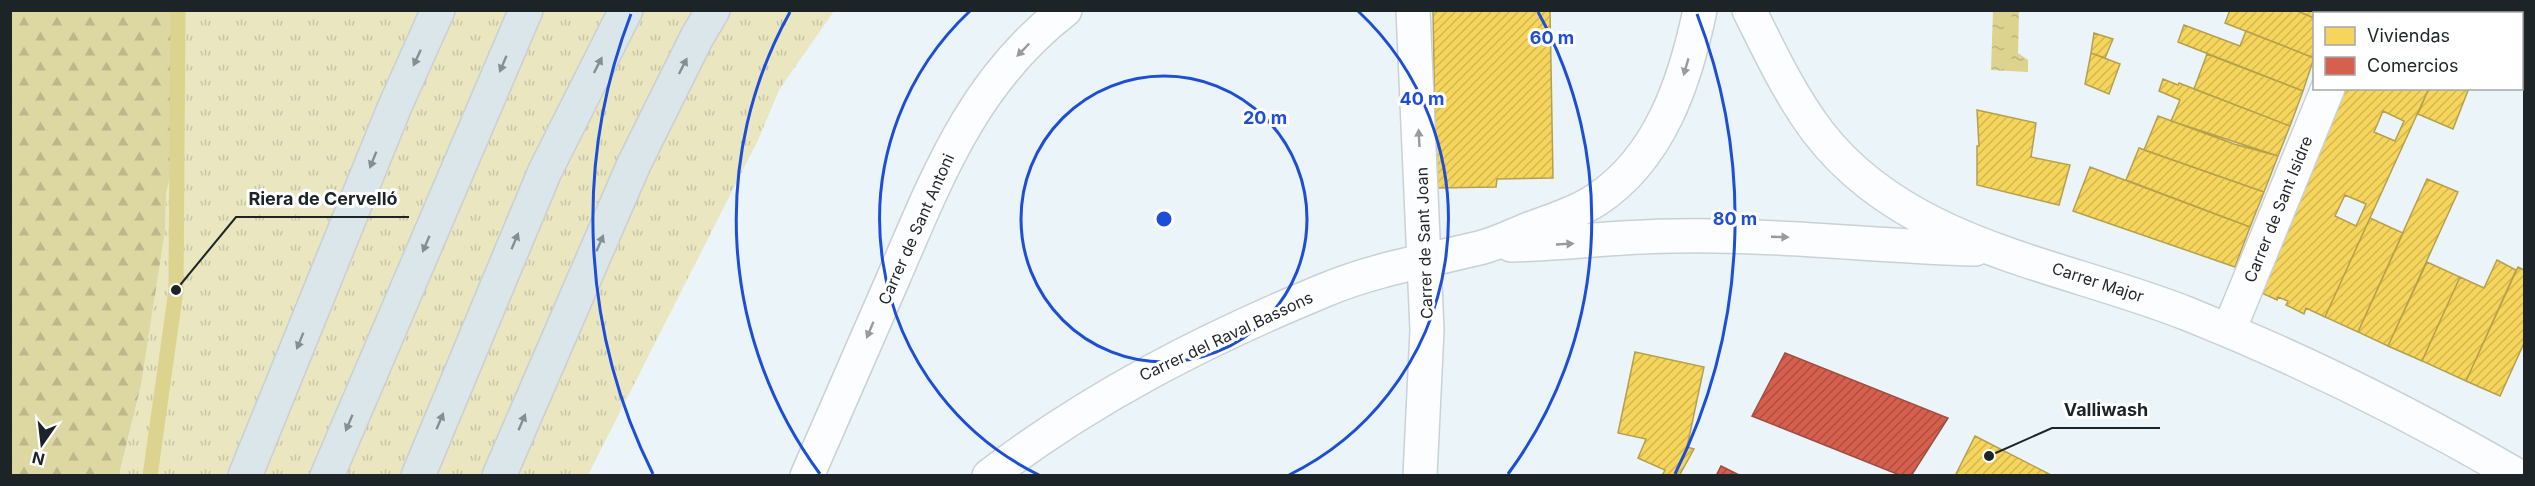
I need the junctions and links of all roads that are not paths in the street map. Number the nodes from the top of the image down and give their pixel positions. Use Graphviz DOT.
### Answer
graph roads {
  1 [pos="438,10"];
  2 [pos="526,10"];
  3 [pos="626,10"];
  4 [pos="713,10"];
  5 [pos="1065,10"];
  6 [pos="1413,10"];
  7 [pos="1700,10"];
  8 [pos="1749,10"];
  9 [pos="2327,90"];
  10 [pos="1485,246"];
  11 [pos="1994,250"];
  12 [pos="1425,260"];
  13 [pos="2229,330"];
  14 [pos="245,476"];
  15 [pos="327,476"];
  16 [pos="418,476"];
  17 [pos="499,476"];
  18 [pos="807,476"];
  19 [pos="989,476"];
  20 [pos="1420,476"];
  21 [pos="2518,476"];
  1 -- 14 [label="highway, one-way"];
  2 -- 15 [label="highway, one-way"];
  16 -- 3 [label="highway, one-way"];
  17 -- 4 [label="highway, one-way"];
  5 -- 18 [label="street, Carrer de Sant Antoni, one-way"];
  12 -- 6 [label="street, Carrer de Sant Joan, one-way"];
  7 -- 10 [label="street, one-way"];
  8 -- 11 [label="street, Carrer Major"];
  9 -- 13 [label="street, Carrer de Sant Isidre"];
  10 -- 11 [label="street, one-way"];
  10 -- 12 [label="street, Carrer del Raval Bassons"];
  11 -- 13 [label="street, Carrer Major"];
  12 -- 19 [label="street, Carrer del Raval Bassons"];
  12 -- 20 [label="street, Carrer de Sant Joan"];
  13 -- 21 [label="street, Carrer Major"];
}
